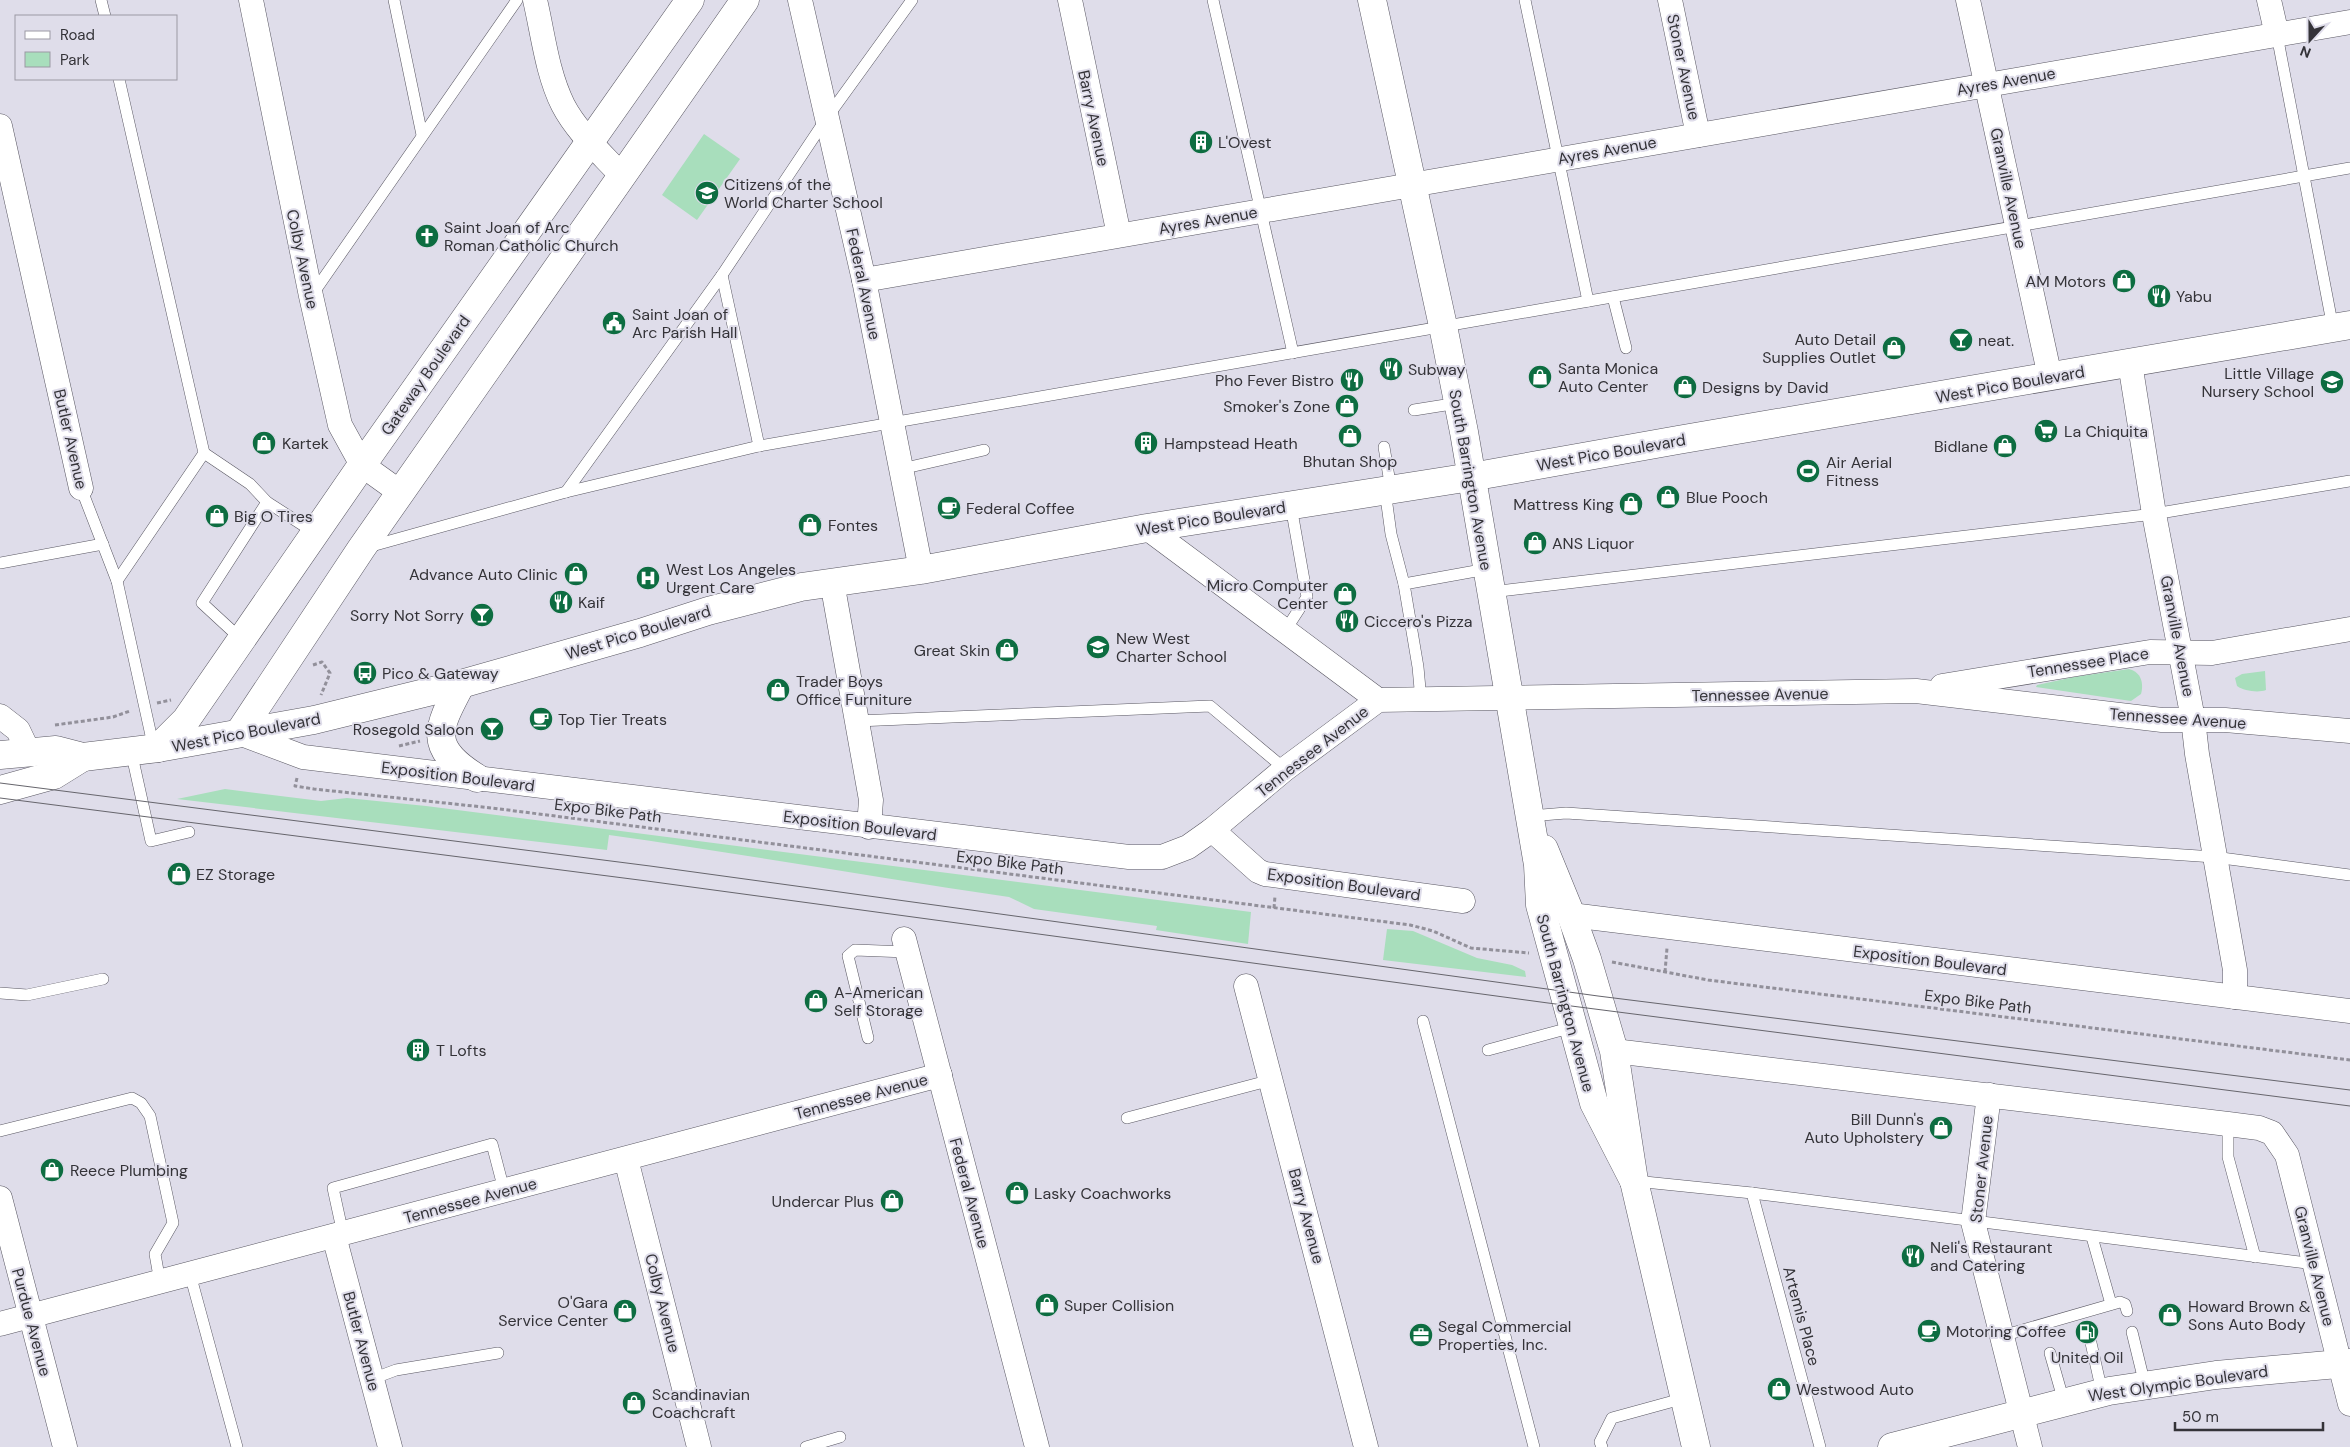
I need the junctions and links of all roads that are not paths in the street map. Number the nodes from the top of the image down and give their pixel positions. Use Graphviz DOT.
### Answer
graph roads {
  1 [pos="101,0"];
  2 [pos="251,0"];
  3 [pos="394,0"];
  4 [pos="517,0"];
  5 [pos="535,0"];
  6 [pos="690,0"];
  7 [pos="745,0"];
  8 [pos="800,0"];
  9 [pos="912,0"];
  10 [pos="1070,0"];
  11 [pos="1213,0"];
  12 [pos="1372,0"];
  13 [pos="1526,0"];
  14 [pos="1670,0"];
  15 [pos="1968,0"];
  16 [pos="2269,0"];
  17 [pos="105,15"];
  18 [pos="2350,22"];
  19 [pos="2277,35"];
  20 [pos="119,80"];
  21 [pos="1986,84"];
  22 [pos="826,119"];
  23 [pos="0,126"];
  24 [pos="422,135"];
  25 [pos="1698,135"];
  26 [pos="589,141"];
  27 [pos="1559,159"];
  28 [pos="2350,168"];
  29 [pos="622,176"];
  30 [pos="2305,176"];
  31 [pos="1412,184"];
  32 [pos="1261,211"];
  33 [pos="2017,226"];
  34 [pos="1119,236"];
  35 [pos="722,275"];
  36 [pos="864,280"];
  37 [pos="311,296"];
  38 [pos="1613,297"];
  39 [pos="1588,301"];
  40 [pos="1443,326"];
  41 [pos="2342,326"];
  42 [pos="1626,348"];
  43 [pos="1293,353"];
  44 [pos="2130,364"];
  45 [pos="2050,377"];
  46 [pos="1458,403"];
  47 [pos="1414,410"];
  48 [pos="892,422"];
  49 [pos="759,446"];
  50 [pos="1384,447"];
  51 [pos="984,450"];
  52 [pos="204,453"];
  53 [pos="362,465"];
  54 [pos="901,469"];
  55 [pos="1472,477"];
  56 [pos="2350,481"];
  57 [pos="81,488"];
  58 [pos="1388,490"];
  59 [pos="566,492"];
  60 [pos="401,493"];
  61 [pos="267,502"];
  62 [pos="1291,505"];
  63 [pos="2154,514"];
  64 [pos="1147,528"];
  65 [pos="315,533"];
  66 [pos="103,544"];
  67 [pos="361,548"];
  68 [pos="0,563"];
  69 [pos="921,570"];
  70 [pos="1489,580"];
  71 [pos="117,581"];
  72 [pos="832,582"];
  73 [pos="1404,584"];
  74 [pos="2350,629"];
  75 [pos="1285,631"];
  76 [pos="241,639"];
  77 [pos="2181,652"];
  78 [pos="461,684"];
  79 [pos="1916,691"];
  80 [pos="1510,698"];
  81 [pos="1378,700"];
  82 [pos="1421,700"];
  83 [pos="0,716"];
  84 [pos="2193,719"];
  85 [pos="857,721"];
  86 [pos="2350,731"];
  87 [pos="239,733"];
  88 [pos="147,750"];
  89 [pos="28,751"];
  90 [pos="0,754"];
  91 [pos="83,757"];
  92 [pos="1285,769"];
  93 [pos="477,778"];
  94 [pos="0,790"];
  95 [pos="1530,816"];
  96 [pos="869,826"];
  97 [pos="1212,830"];
  98 [pos="189,832"];
  99 [pos="2214,857"];
  100 [pos="1538,865"];
  101 [pos="2350,875"];
  102 [pos="1463,901"];
  103 [pos="1572,915"];
  104 [pos="906,946"];
  105 [pos="103,979"];
  106 [pos="1246,986"];
  107 [pos="0,993"];
  108 [pos="2235,997"];
  109 [pos="2350,1011"];
  110 [pos="1424,1021"];
  111 [pos="1573,1027"];
  112 [pos="868,1038"];
  113 [pos="1488,1050"];
  114 [pos="1614,1051"];
  115 [pos="940,1075"];
  116 [pos="1271,1080"];
  117 [pos="1989,1095"];
  118 [pos="1594,1103"];
  119 [pos="1127,1118"];
  120 [pos="2228,1124"];
  121 [pos="0,1131"];
  122 [pos="626,1159"];
  123 [pos="1634,1180"];
  124 [pos="504,1190"];
  125 [pos="1752,1193"];
  126 [pos="0,1198"];
  127 [pos="1973,1222"];
  128 [pos="338,1235"];
  129 [pos="2092,1237"];
  130 [pos="2255,1257"];
  131 [pos="2315,1264"];
  132 [pos="190,1274"];
  133 [pos="160,1282"];
  134 [pos="2111,1304"];
  135 [pos="2127,1312"];
  136 [pos="30,1316"];
  137 [pos="0,1324"];
  138 [pos="2132,1332"];
  139 [pos="2002,1336"];
  140 [pos="2090,1343"];
  141 [pos="498,1353"];
  142 [pos="2050,1353"];
  143 [pos="2345,1363"];
  144 [pos="372,1379"];
  145 [pos="2145,1385"];
  146 [pos="2102,1392"];
  147 [pos="1685,1398"];
  148 [pos="2064,1402"];
  149 [pos="2350,1404"];
  150 [pos="2021,1412"];
  151 [pos="840,1437"];
  152 [pos="65,1447"];
  153 [pos="237,1447"];
  154 [pos="390,1447"];
  155 [pos="699,1447"];
  156 [pos="806,1447"];
  157 [pos="1037,1447"];
  158 [pos="1366,1447"];
  159 [pos="1534,1447"];
  160 [pos="1602,1447"];
  161 [pos="1696,1447"];
  162 [pos="1820,1447"];
  163 [pos="1892,1447"];
  164 [pos="2030,1447"];
  1 -- 17 [label="lane"];
  2 -- 37 [label="street, Colby Avenue"];
  3 -- 24 [label="lane"];
  4 -- 24 [label="lane"];
  5 -- 26 [label="street"];
  6 -- 26 [label="main road, Gateway Boulevard"];
  7 -- 29 [label="main road"];
  8 -- 22 [label="street, Federal Avenue"];
  9 -- 22 [label="lane"];
  10 -- 34 [label="street, Barry Avenue"];
  11 -- 32 [label="lane"];
  12 -- 31 [label="main road, South Barrington Avenue"];
  13 -- 27 [label="lane"];
  14 -- 25 [label="street, Stoner Avenue"];
  15 -- 21 [label="street, Granville Avenue"];
  16 -- 19 [label="street"];
  18 -- 19 [label="street, Ayres Avenue"];
  19 -- 21 [label="street, Ayres Avenue"];
  19 -- 30 [label="lane"];
  20 -- 52 [label="lane"];
  21 -- 25 [label="street, Ayres Avenue"];
  21 -- 33 [label="street, Granville Avenue"];
  22 -- 35 [label="lane"];
  22 -- 36 [label="street, Federal Avenue"];
  23 -- 57 [label="street, Butler Avenue"];
  24 -- 37 [label="lane"];
  25 -- 27 [label="street, Ayres Avenue"];
  26 -- 29 [label="street"];
  26 -- 53 [label="main road, Gateway Boulevard"];
  27 -- 31 [label="street, Ayres Avenue"];
  27 -- 39 [label="lane"];
  28 -- 30 [label="lane"];
  29 -- 60 [label="main road"];
  30 -- 33 [label="lane"];
  30 -- 41 [label="lane"];
  31 -- 32 [label="street, Ayres Avenue"];
  31 -- 40 [label="main road, South Barrington Avenue"];
  32 -- 34 [label="street, Ayres Avenue"];
  32 -- 43 [label="lane"];
  33 -- 38 [label="lane"];
  33 -- 45 [label="street, Granville Avenue"];
  34 -- 36 [label="street, Ayres Avenue"];
  35 -- 49 [label="lane"];
  35 -- 59 [label="lane"];
  36 -- 48 [label="street, Federal Avenue"];
  37 -- 53 [label="street, Colby Avenue"];
  38 -- 39 [label="lane"];
  38 -- 42 [label="lane"];
  39 -- 40 [label="lane"];
  40 -- 43 [label="lane"];
  40 -- 46 [label="main road, South Barrington Avenue"];
  41 -- 44 [label="main road, West Pico Boulevard"];
  43 -- 48 [label="lane"];
  44 -- 45 [label="main road, West Pico Boulevard"];
  44 -- 63 [label="street, Granville Avenue"];
  45 -- 55 [label="main road, West Pico Boulevard"];
  46 -- 47 [label="lane"];
  46 -- 55 [label="main road, South Barrington Avenue"];
  48 -- 49 [label="lane"];
  48 -- 54 [label="street, Federal Avenue"];
  49 -- 59 [label="lane"];
  50 -- 58 [label="lane"];
  51 -- 54 [label="lane"];
  52 -- 61 [label="lane"];
  52 -- 71 [label="lane"];
  53 -- 60 [label="street, Colby Avenue"];
  53 -- 65 [label="main road, Gateway Boulevard"];
  54 -- 69 [label="street, Federal Avenue"];
  55 -- 58 [label="main road, West Pico Boulevard"];
  55 -- 70 [label="main road, South Barrington Avenue"];
  56 -- 63 [label="lane"];
  57 -- 66 [label="lane, Butler Avenue"];
  58 -- 62 [label="main road, West Pico Boulevard"];
  58 -- 73 [label="lane"];
  59 -- 67 [label="lane"];
  60 -- 67 [label="main road"];
  61 -- 65 [label="lane"];
  61 -- 76 [label="lane"];
  62 -- 64 [label="main road, West Pico Boulevard"];
  62 -- 75 [label="lane"];
  63 -- 70 [label="lane"];
  63 -- 77 [label="street, Granville Avenue"];
  64 -- 69 [label="main road, West Pico Boulevard"];
  64 -- 75 [label="street"];
  65 -- 76 [label="main road, Gateway Boulevard"];
  66 -- 68 [label="lane"];
  66 -- 71 [label="lane, Butler Avenue"];
  67 -- 87 [label="main road"];
  69 -- 72 [label="main road, West Pico Boulevard"];
  70 -- 73 [label="lane"];
  70 -- 80 [label="main road, South Barrington Avenue"];
  71 -- 88 [label="lane, Butler Avenue"];
  72 -- 78 [label="main road, West Pico Boulevard"];
  72 -- 85 [label="street"];
  73 -- 82 [label="lane"];
  74 -- 77 [label="street, Tennessee Place"];
  75 -- 81 [label="street"];
  76 -- 88 [label="main road, Gateway Boulevard"];
  77 -- 79 [label="street, Tennessee Place"];
  77 -- 84 [label="street, Granville Avenue"];
  78 -- 87 [label="main road, West Pico Boulevard"];
  78 -- 93 [label="main road"];
  79 -- 80 [label="street, Tennessee Avenue"];
  79 -- 84 [label="street, Tennessee Avenue"];
  80 -- 82 [label="street, Tennessee Avenue"];
  80 -- 95 [label="main road, South Barrington Avenue"];
  81 -- 82 [label="street, Tennessee Avenue"];
  81 -- 92 [label="street, Tennessee Avenue"];
  83 -- 89 [label="street"];
  84 -- 86 [label="street, Tennessee Avenue"];
  84 -- 99 [label="street, Granville Avenue"];
  85 -- 92 [label="lane"];
  85 -- 96 [label="street"];
  87 -- 88 [label="main road, West Pico Boulevard"];
  87 -- 93 [label="street, Exposition Boulevard"];
  88 -- 91 [label="main road, West Pico Boulevard"];
  88 -- 98 [label="lane, Butler Avenue"];
  89 -- 90 [label="main road, West Pico Boulevard"];
  89 -- 91 [label="main road, West Pico Boulevard"];
  91 -- 94 [label="main road, West Pico Boulevard"];
  92 -- 97 [label="street, Tennessee Avenue"];
  93 -- 96 [label="street, Exposition Boulevard"];
  95 -- 99 [label="lane"];
  95 -- 100 [label="main road, South Barrington Avenue"];
  95 -- 103 [label="main road, South Barrington Avenue"];
  96 -- 97 [label="street, Exposition Boulevard"];
  97 -- 102 [label="street, Exposition Boulevard"];
  99 -- 101 [label="lane"];
  99 -- 108 [label="street, Granville Avenue"];
  100 -- 103 [label="street"];
  100 -- 111 [label="main road, South Barrington Avenue"];
  103 -- 108 [label="street, Exposition Boulevard"];
  103 -- 114 [label="main road, South Barrington Avenue"];
  104 -- 112 [label="lane"];
  104 -- 115 [label="street, Federal Avenue"];
  105 -- 107 [label="lane"];
  106 -- 116 [label="street, Barry Avenue"];
  108 -- 109 [label="street, Exposition Boulevard"];
  110 -- 159 [label="lane"];
  111 -- 113 [label="lane"];
  111 -- 118 [label="main road, South Barrington Avenue"];
  114 -- 117 [label="street"];
  114 -- 118 [label="main road"];
  114 -- 123 [label="main road, South Barrington Avenue"];
  115 -- 122 [label="street, Tennessee Avenue"];
  115 -- 157 [label="street, Federal Avenue"];
  116 -- 119 [label="lane"];
  116 -- 158 [label="street, Barry Avenue"];
  117 -- 120 [label="street"];
  117 -- 127 [label="street, Stoner Avenue"];
  118 -- 123 [label="main road, South Barrington Avenue"];
  120 -- 130 [label="lane"];
  120 -- 131 [label="street, Granville Avenue"];
  121 -- 133 [label="lane"];
  122 -- 124 [label="street, Tennessee Avenue"];
  122 -- 155 [label="street, Colby Avenue"];
  123 -- 125 [label="lane"];
  123 -- 147 [label="main road, South Barrington Avenue"];
  124 -- 128 [label="street, Tennessee Avenue"];
  124 -- 128 [label="lane"];
  125 -- 127 [label="lane"];
  125 -- 162 [label="lane, Artemis Place"];
  126 -- 136 [label="street, Purdue Avenue"];
  127 -- 129 [label="lane"];
  127 -- 139 [label="street, Stoner Avenue"];
  128 -- 132 [label="street, Tennessee Avenue"];
  128 -- 144 [label="street, Butler Avenue"];
  129 -- 130 [label="lane"];
  129 -- 134 [label="lane"];
  130 -- 131 [label="lane"];
  131 -- 143 [label="street, Granville Avenue"];
  132 -- 133 [label="street, Tennessee Avenue"];
  132 -- 153 [label="lane"];
  133 -- 136 [label="street, Tennessee Avenue"];
  134 -- 135 [label="lane"];
  134 -- 139 [label="lane"];
  136 -- 137 [label="street, Tennessee Avenue"];
  136 -- 152 [label="street, Purdue Avenue"];
  138 -- 145 [label="lane"];
  139 -- 150 [label="street, Stoner Avenue"];
  140 -- 146 [label="lane"];
  141 -- 144 [label="lane"];
  142 -- 148 [label="lane"];
  143 -- 145 [label="main road, West Olympic Boulevard"];
  143 -- 149 [label="street, Granville Avenue"];
  144 -- 154 [label="street, Butler Avenue"];
  145 -- 146 [label="main road, West Olympic Boulevard"];
  146 -- 148 [label="main road, West Olympic Boulevard"];
  147 -- 160 [label="lane"];
  147 -- 161 [label="main road, South Barrington Avenue"];
  148 -- 150 [label="main road, West Olympic Boulevard"];
  150 -- 163 [label="main road, West Olympic Boulevard"];
  150 -- 164 [label="street, Stoner Avenue"];
  151 -- 156 [label="lane"];
}
